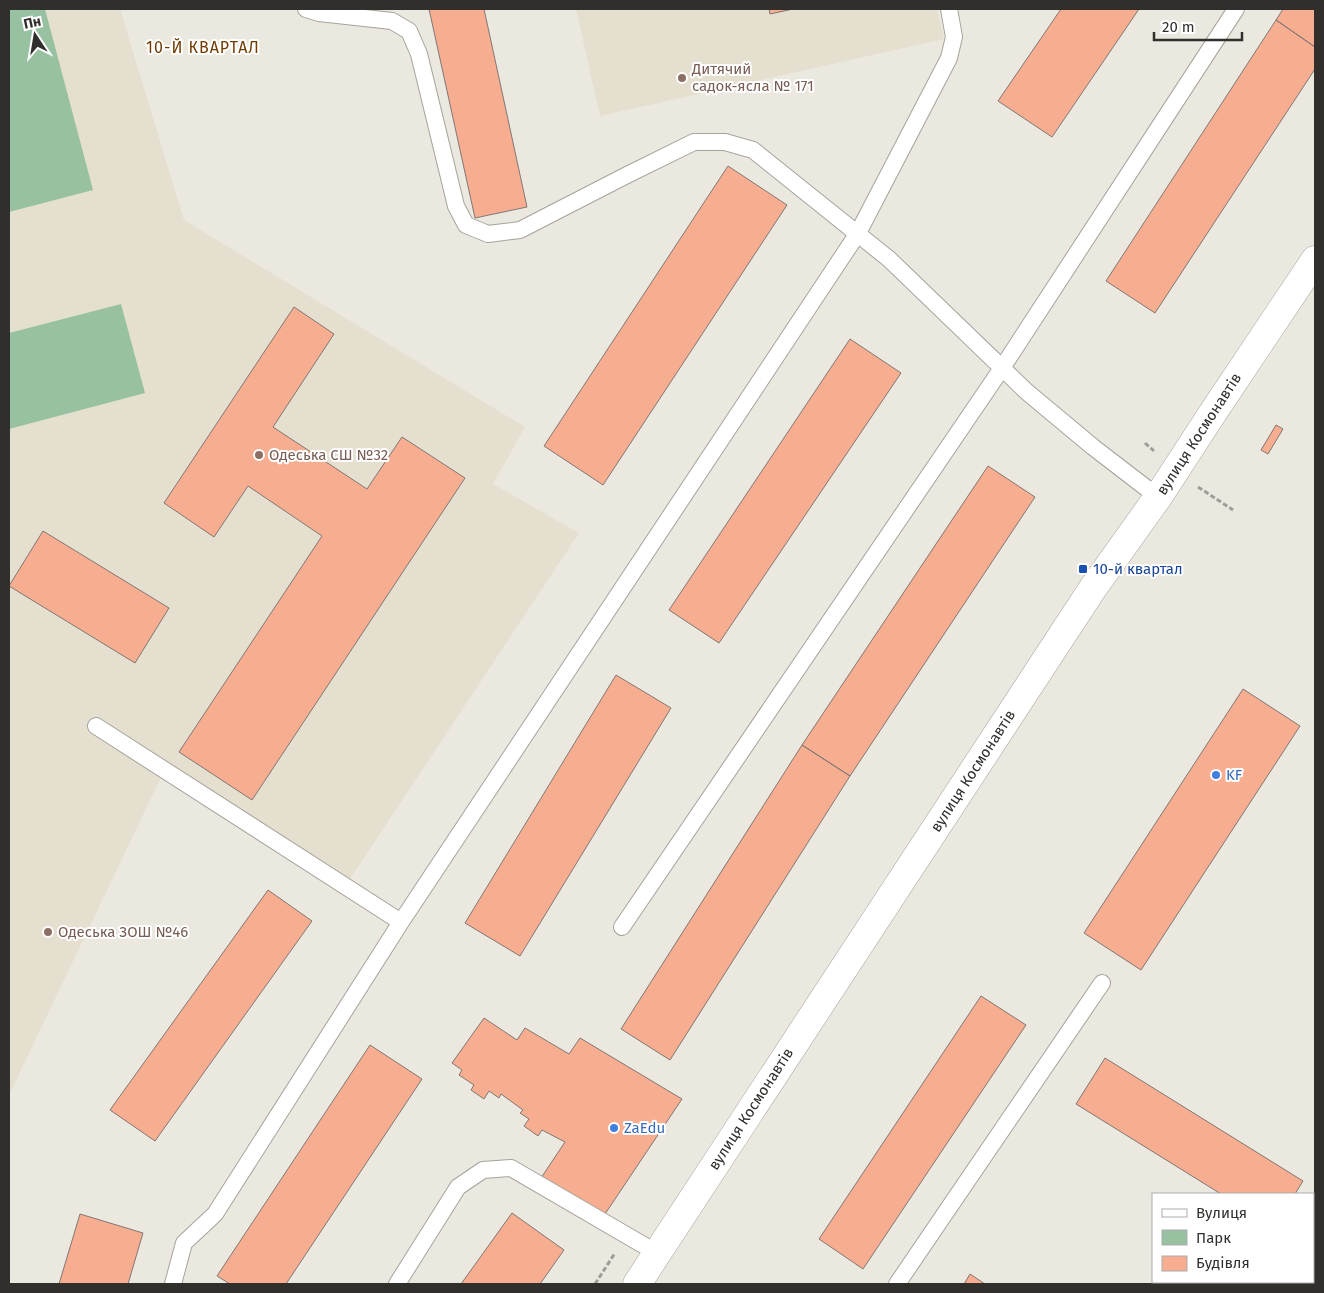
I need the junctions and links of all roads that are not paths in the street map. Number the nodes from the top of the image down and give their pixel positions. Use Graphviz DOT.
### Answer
graph roads {
  1 [pos="306,9"];
  2 [pos="949,9"];
  3 [pos="1236,9"];
  4 [pos="858,233"];
  5 [pos="1315,260"];
  6 [pos="1002,368"];
  7 [pos="1158,497"];
  8 [pos="96,726"];
  9 [pos="401,922"];
  10 [pos="622,927"];
  11 [pos="1102,983"];
  12 [pos="657,1253"];
  13 [pos="173,1284"];
  14 [pos="397,1284"];
  15 [pos="637,1284"];
  16 [pos="898,1284"];
  1 -- 4 [label="lane"];
  2 -- 4 [label="lane"];
  3 -- 6 [label="lane"];
  4 -- 6 [label="lane"];
  4 -- 9 [label="lane"];
  5 -- 7 [label="main road, вулиця Космонавтів"];
  6 -- 7 [label="lane"];
  6 -- 10 [label="lane"];
  7 -- 12 [label="main road, вулиця Космонавтів"];
  8 -- 9 [label="lane"];
  9 -- 13 [label="lane"];
  11 -- 16 [label="lane"];
  12 -- 14 [label="lane"];
  12 -- 15 [label="main road, вулиця Космонавтів"];
}
